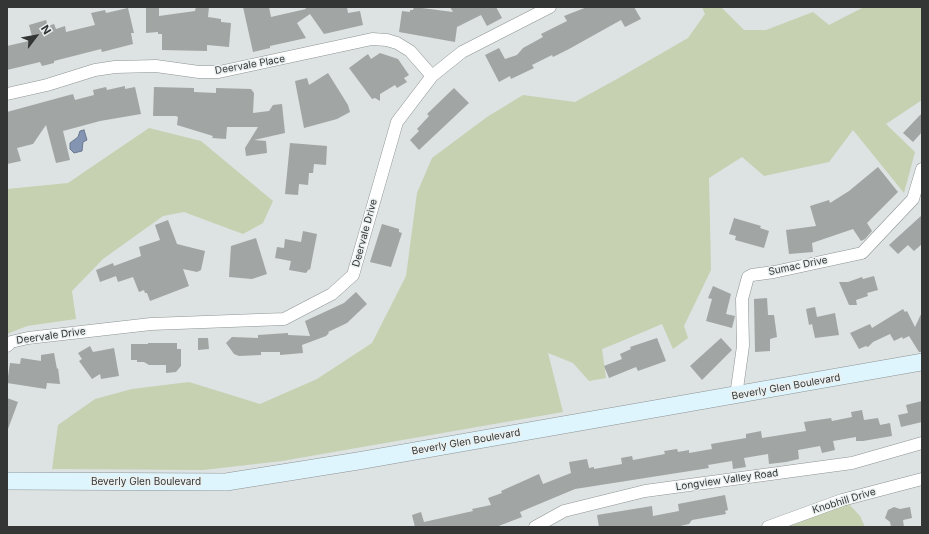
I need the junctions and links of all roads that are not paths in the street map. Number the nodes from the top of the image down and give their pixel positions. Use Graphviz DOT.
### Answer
graph roads {
  1 [pos="550,7"];
  2 [pos="432,76"];
  3 [pos="7,94"];
  4 [pos="922,169"];
  5 [pos="7,346"];
  6 [pos="922,362"];
  7 [pos="736,396"];
  8 [pos="922,443"];
  9 [pos="922,479"];
  10 [pos="7,481"];
  11 [pos="535,527"];
  12 [pos="768,527"];
  1 -- 2 [label="street, Deervale Drive"];
  2 -- 3 [label="street, Deervale Place"];
  2 -- 5 [label="street, Deervale Drive"];
  4 -- 7 [label="street, Sumac Drive"];
  6 -- 7 [label="main road, Beverly Glen Boulevard"];
  7 -- 10 [label="main road, Beverly Glen Boulevard"];
  8 -- 11 [label="street, Longview Valley Road"];
  9 -- 12 [label="street, Knobhill Drive"];
}
